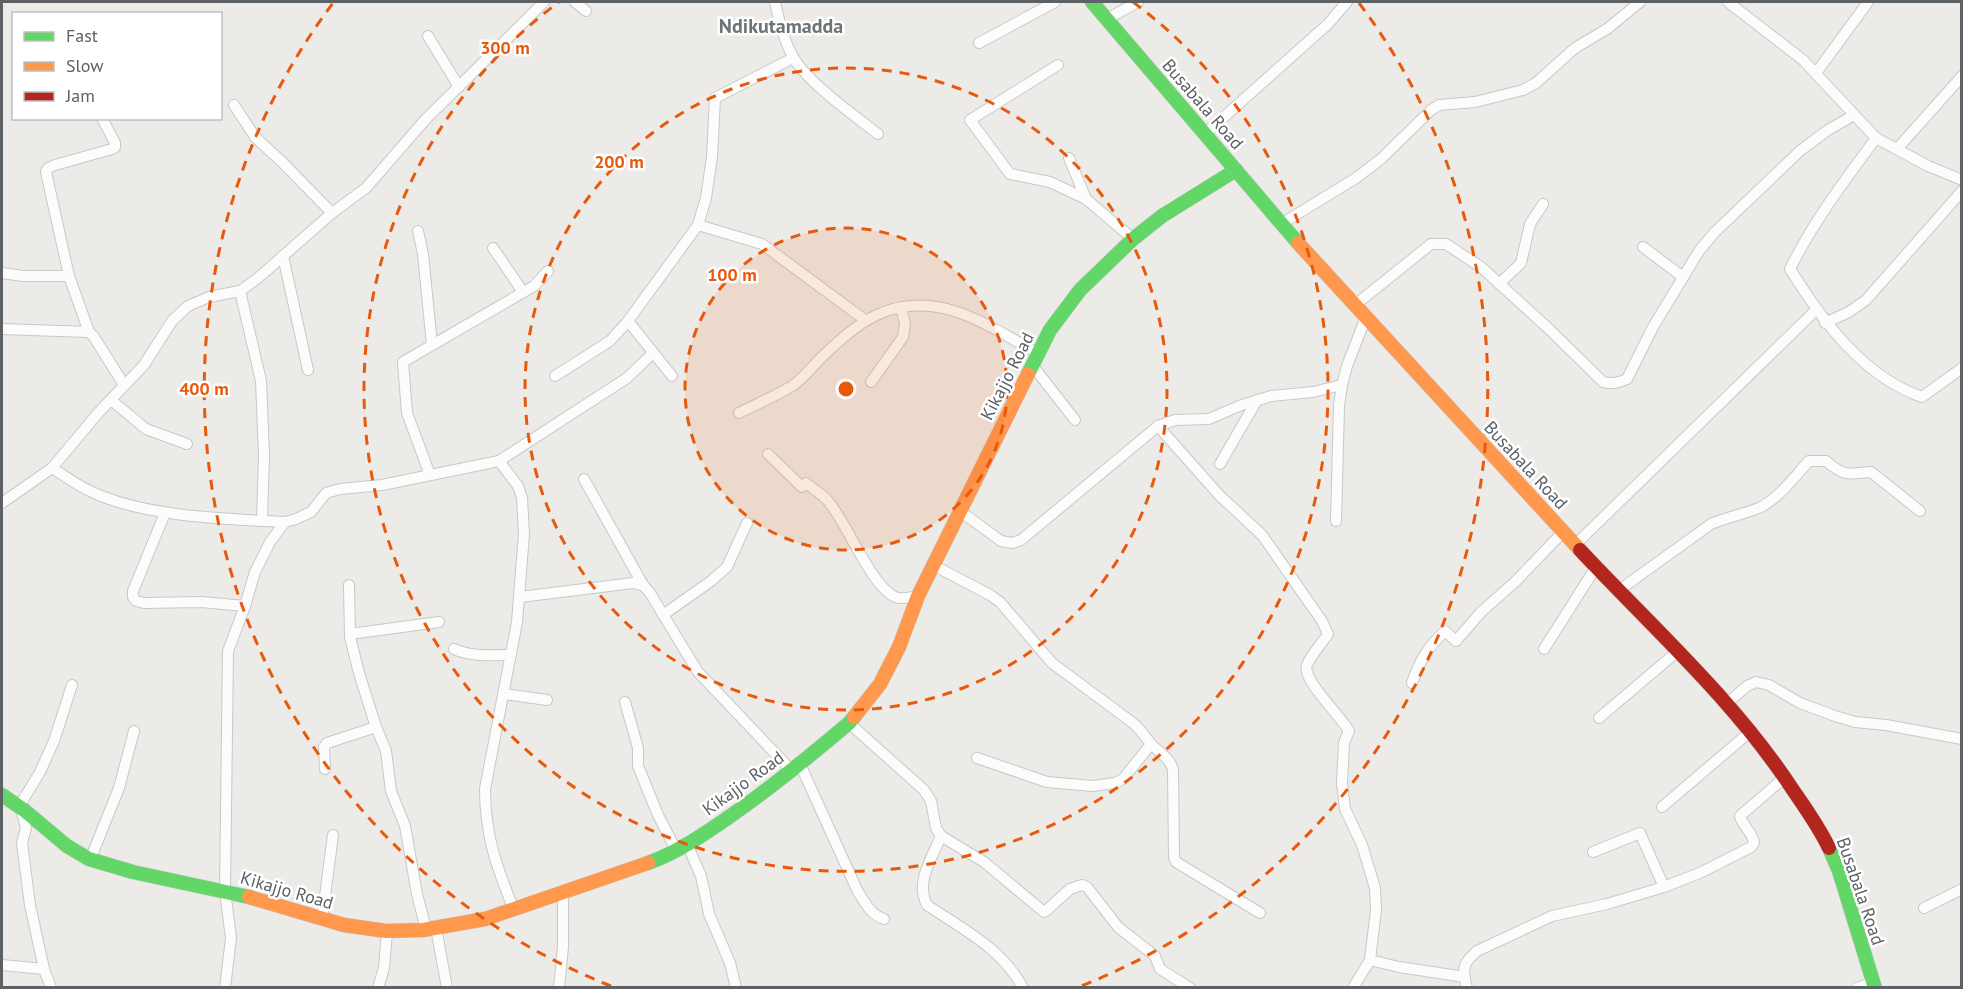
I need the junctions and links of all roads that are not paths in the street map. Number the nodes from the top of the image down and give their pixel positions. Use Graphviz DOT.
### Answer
graph roads {
  1 [pos="544,2"];
  2 [pos="575,2"];
  3 [pos="775,2"];
  4 [pos="1055,2"];
  5 [pos="1092,2"];
  6 [pos="1138,2"];
  7 [pos="1347,2"];
  8 [pos="1640,2"];
  9 [pos="1728,2"];
  10 [pos="1869,2"];
  11 [pos="586,11"];
  12 [pos="1107,19"];
  13 [pos="428,36"];
  14 [pos="979,43"];
  15 [pos="793,58"];
  16 [pos="1058,65"];
  17 [pos="1816,74"];
  18 [pos="1962,76"];
  19 [pos="459,87"];
  20 [pos="234,105"];
  21 [pos="1854,115"];
  22 [pos="103,120"];
  23 [pos="878,134"];
  24 [pos="1206,134"];
  25 [pos="1876,138"];
  26 [pos="1897,149"];
  27 [pos="1069,159"];
  28 [pos="1236,170"];
  29 [pos="1962,180"];
  30 [pos="1962,191"];
  31 [pos="1086,199"];
  32 [pos="1544,204"];
  33 [pos="332,213"];
  34 [pos="1281,224"];
  35 [pos="698,225"];
  36 [pos="418,231"];
  37 [pos="1133,239"];
  38 [pos="1643,247"];
  39 [pos="493,248"];
  40 [pos="283,256"];
  41 [pos="548,271"];
  42 [pos="2,273"];
  43 [pos="69,276"];
  44 [pos="1683,277"];
  45 [pos="1500,284"];
  46 [pos="240,291"];
  47 [pos="523,292"];
  48 [pos="1355,305"];
  49 [pos="901,307"];
  50 [pos="1816,310"];
  51 [pos="1366,317"];
  52 [pos="865,320"];
  53 [pos="628,321"];
  54 [pos="1825,323"];
  55 [pos="2,329"];
  56 [pos="88,332"];
  57 [pos="432,345"];
  58 [pos="652,354"];
  59 [pos="1035,359"];
  60 [pos="1962,368"];
  61 [pos="308,370"];
  62 [pos="555,376"];
  63 [pos="672,376"];
  64 [pos="872,382"];
  65 [pos="1342,385"];
  66 [pos="124,386"];
  67 [pos="111,400"];
  68 [pos="1257,400"];
  69 [pos="739,413"];
  70 [pos="1075,420"];
  71 [pos="1158,426"];
  72 [pos="187,444"];
  73 [pos="768,454"];
  74 [pos="499,461"];
  75 [pos="1220,464"];
  76 [pos="52,468"];
  77 [pos="430,476"];
  78 [pos="584,479"];
  79 [pos="2,503"];
  80 [pos="1920,511"];
  81 [pos="960,512"];
  82 [pos="165,513"];
  83 [pos="262,521"];
  84 [pos="1336,521"];
  85 [pos="285,522"];
  86 [pos="747,523"];
  87 [pos="1563,532"];
  88 [pos="1575,545"];
  89 [pos="933,565"];
  90 [pos="1596,567"];
  91 [pos="349,585"];
  92 [pos="643,585"];
  93 [pos="1618,591"];
  94 [pos="918,596"];
  95 [pos="520,597"];
  96 [pos="245,606"];
  97 [pos="663,615"];
  98 [pos="439,622"];
  99 [pos="350,634"];
  100 [pos="454,648"];
  101 [pos="1544,649"];
  102 [pos="1678,651"];
  103 [pos="512,655"];
  104 [pos="1412,683"];
  105 [pos="72,685"];
  106 [pos="504,694"];
  107 [pos="547,700"];
  108 [pos="625,702"];
  109 [pos="1725,704"];
  110 [pos="1599,718"];
  111 [pos="849,723"];
  112 [pos="376,727"];
  113 [pos="134,731"];
  114 [pos="1750,731"];
  115 [pos="1962,739"];
  116 [pos="1151,744"];
  117 [pos="977,758"];
  118 [pos="796,768"];
  119 [pos="325,769"];
  120 [pos="1785,777"];
  121 [pos="2,795"];
  122 [pos="20,805"];
  123 [pos="1662,807"];
  124 [pos="333,835"];
  125 [pos="941,836"];
  126 [pos="681,847"];
  127 [pos="1593,852"];
  128 [pos="90,860"];
  129 [pos="1664,887"];
  130 [pos="1962,889"];
  131 [pos="225,891"];
  132 [pos="562,893"];
  133 [pos="1924,908"];
  134 [pos="514,910"];
  135 [pos="1260,913"];
  136 [pos="322,919"];
  137 [pos="884,919"];
  138 [pos="431,928"];
  139 [pos="387,932"];
  140 [pos="1370,960"];
  141 [pos="2,964"];
  142 [pos="44,969"];
  143 [pos="1466,982"];
  144 [pos="1874,985"];
  145 [pos="51,987"];
  146 [pos="225,987"];
  147 [pos="378,987"];
  148 [pos="447,987"];
  149 [pos="559,987"];
  150 [pos="736,987"];
  151 [pos="1023,987"];
  152 [pos="1190,987"];
  153 [pos="1353,987"];
  154 [pos="1857,987"];
  1 -- 19 [label="street"];
  2 -- 11 [label="street"];
  3 -- 15 [label="street"];
  4 -- 14 [label="street"];
  5 -- 12 [label="street, Busabala Road"];
  6 -- 12 [label="street"];
  7 -- 24 [label="street"];
  8 -- 34 [label="street"];
  9 -- 17 [label="street"];
  10 -- 17 [label="street"];
  12 -- 24 [label="street, Busabala Road"];
  13 -- 19 [label="street"];
  15 -- 23 [label="street"];
  15 -- 35 [label="street"];
  16 -- 31 [label="street"];
  17 -- 21 [label="street"];
  18 -- 26 [label="street"];
  19 -- 33 [label="street"];
  20 -- 33 [label="street"];
  21 -- 25 [label="street"];
  21 -- 44 [label="street"];
  22 -- 43 [label="street"];
  24 -- 28 [label="street, Busabala Road"];
  25 -- 26 [label="street"];
  25 -- 50 [label="street"];
  26 -- 29 [label="street"];
  27 -- 31 [label="street"];
  28 -- 34 [label="street, Busabala Road"];
  28 -- 37 [label="street, Kikajjo Road"];
  30 -- 54 [label="street"];
  31 -- 37 [label="street"];
  32 -- 45 [label="street"];
  33 -- 40 [label="street"];
  34 -- 48 [label="street, Busabala Road"];
  35 -- 52 [label="street"];
  35 -- 53 [label="street"];
  36 -- 57 [label="street"];
  37 -- 59 [label="street, Kikajjo Road"];
  38 -- 44 [label="street"];
  39 -- 47 [label="street"];
  40 -- 46 [label="street"];
  40 -- 61 [label="street"];
  41 -- 47 [label="street"];
  42 -- 43 [label="street"];
  43 -- 56 [label="street"];
  44 -- 45 [label="street"];
  45 -- 48 [label="street"];
  46 -- 66 [label="street"];
  46 -- 83 [label="street"];
  47 -- 57 [label="street"];
  48 -- 51 [label="street, Busabala Road"];
  49 -- 52 [label="street"];
  49 -- 59 [label="street"];
  49 -- 64 [label="street"];
  50 -- 54 [label="street"];
  50 -- 88 [label="street"];
  51 -- 65 [label="street"];
  51 -- 87 [label="street, Busabala Road"];
  52 -- 69 [label="street"];
  53 -- 58 [label="street"];
  53 -- 62 [label="street"];
  54 -- 60 [label="street"];
  55 -- 56 [label="street"];
  56 -- 66 [label="street"];
  57 -- 77 [label="street"];
  58 -- 63 [label="street"];
  58 -- 74 [label="street"];
  59 -- 70 [label="street"];
  59 -- 81 [label="street, Kikajjo Road"];
  65 -- 68 [label="street"];
  65 -- 84 [label="street"];
  66 -- 67 [label="street"];
  67 -- 72 [label="street"];
  67 -- 76 [label="street"];
  68 -- 71 [label="street"];
  68 -- 75 [label="street"];
  71 -- 81 [label="street"];
  71 -- 140 [label="street"];
  73 -- 94 [label="street"];
  74 -- 77 [label="street"];
  74 -- 95 [label="street"];
  76 -- 79 [label="street"];
  76 -- 82 [label="street"];
  77 -- 85 [label="street"];
  78 -- 92 [label="street"];
  80 -- 93 [label="street"];
  81 -- 89 [label="street, Kikajjo Road"];
  82 -- 83 [label="street"];
  82 -- 96 [label="street"];
  83 -- 85 [label="street"];
  85 -- 96 [label="street"];
  86 -- 97 [label="street"];
  87 -- 88 [label="street, Busabala Road"];
  87 -- 104 [label="street"];
  88 -- 90 [label="street, Busabala Road"];
  89 -- 94 [label="street, Kikajjo Road"];
  89 -- 116 [label="street"];
  90 -- 93 [label="street, Busabala Road"];
  90 -- 101 [label="street"];
  91 -- 99 [label="street"];
  92 -- 95 [label="street"];
  92 -- 97 [label="street"];
  93 -- 102 [label="street, Busabala Road"];
  94 -- 111 [label="street, Kikajjo Road"];
  95 -- 103 [label="street"];
  96 -- 131 [label="street"];
  97 -- 118 [label="street"];
  98 -- 99 [label="street"];
  99 -- 112 [label="street"];
  100 -- 103 [label="street"];
  102 -- 109 [label="street, Busabala Road"];
  102 -- 110 [label="street"];
  103 -- 106 [label="street"];
  105 -- 122 [label="street"];
  106 -- 107 [label="street"];
  106 -- 134 [label="street"];
  108 -- 126 [label="street"];
  109 -- 114 [label="street, Busabala Road"];
  109 -- 115 [label="street"];
  111 -- 118 [label="street, Kikajjo Road"];
  111 -- 125 [label="street"];
  112 -- 119 [label="street"];
  112 -- 138 [label="street"];
  113 -- 128 [label="street"];
  114 -- 120 [label="street, Busabala Road"];
  114 -- 123 [label="street"];
  116 -- 117 [label="street"];
  116 -- 135 [label="street"];
  118 -- 126 [label="street, Kikajjo Road"];
  118 -- 137 [label="street"];
  120 -- 129 [label="street"];
  120 -- 144 [label="street, Busabala Road"];
  121 -- 122 [label="street, Kikajjo Road"];
  122 -- 128 [label="street, Kikajjo Road"];
  122 -- 142 [label="street"];
  124 -- 136 [label="street"];
  125 -- 151 [label="street"];
  125 -- 152 [label="street"];
  126 -- 132 [label="street, Kikajjo Road"];
  126 -- 150 [label="street"];
  127 -- 129 [label="street"];
  128 -- 131 [label="street, Kikajjo Road"];
  129 -- 143 [label="street"];
  130 -- 133 [label="street"];
  131 -- 136 [label="street, Kikajjo Road"];
  131 -- 146 [label="street"];
  132 -- 134 [label="street, Kikajjo Road"];
  132 -- 149 [label="street"];
  134 -- 138 [label="street, Kikajjo Road"];
  136 -- 139 [label="street, Kikajjo Road"];
  138 -- 139 [label="street, Kikajjo Road"];
  138 -- 148 [label="street"];
  139 -- 147 [label="street"];
  140 -- 143 [label="street"];
  140 -- 153 [label="street"];
  141 -- 142 [label="street"];
  142 -- 145 [label="street"];
  144 -- 154 [label="street"];
}
